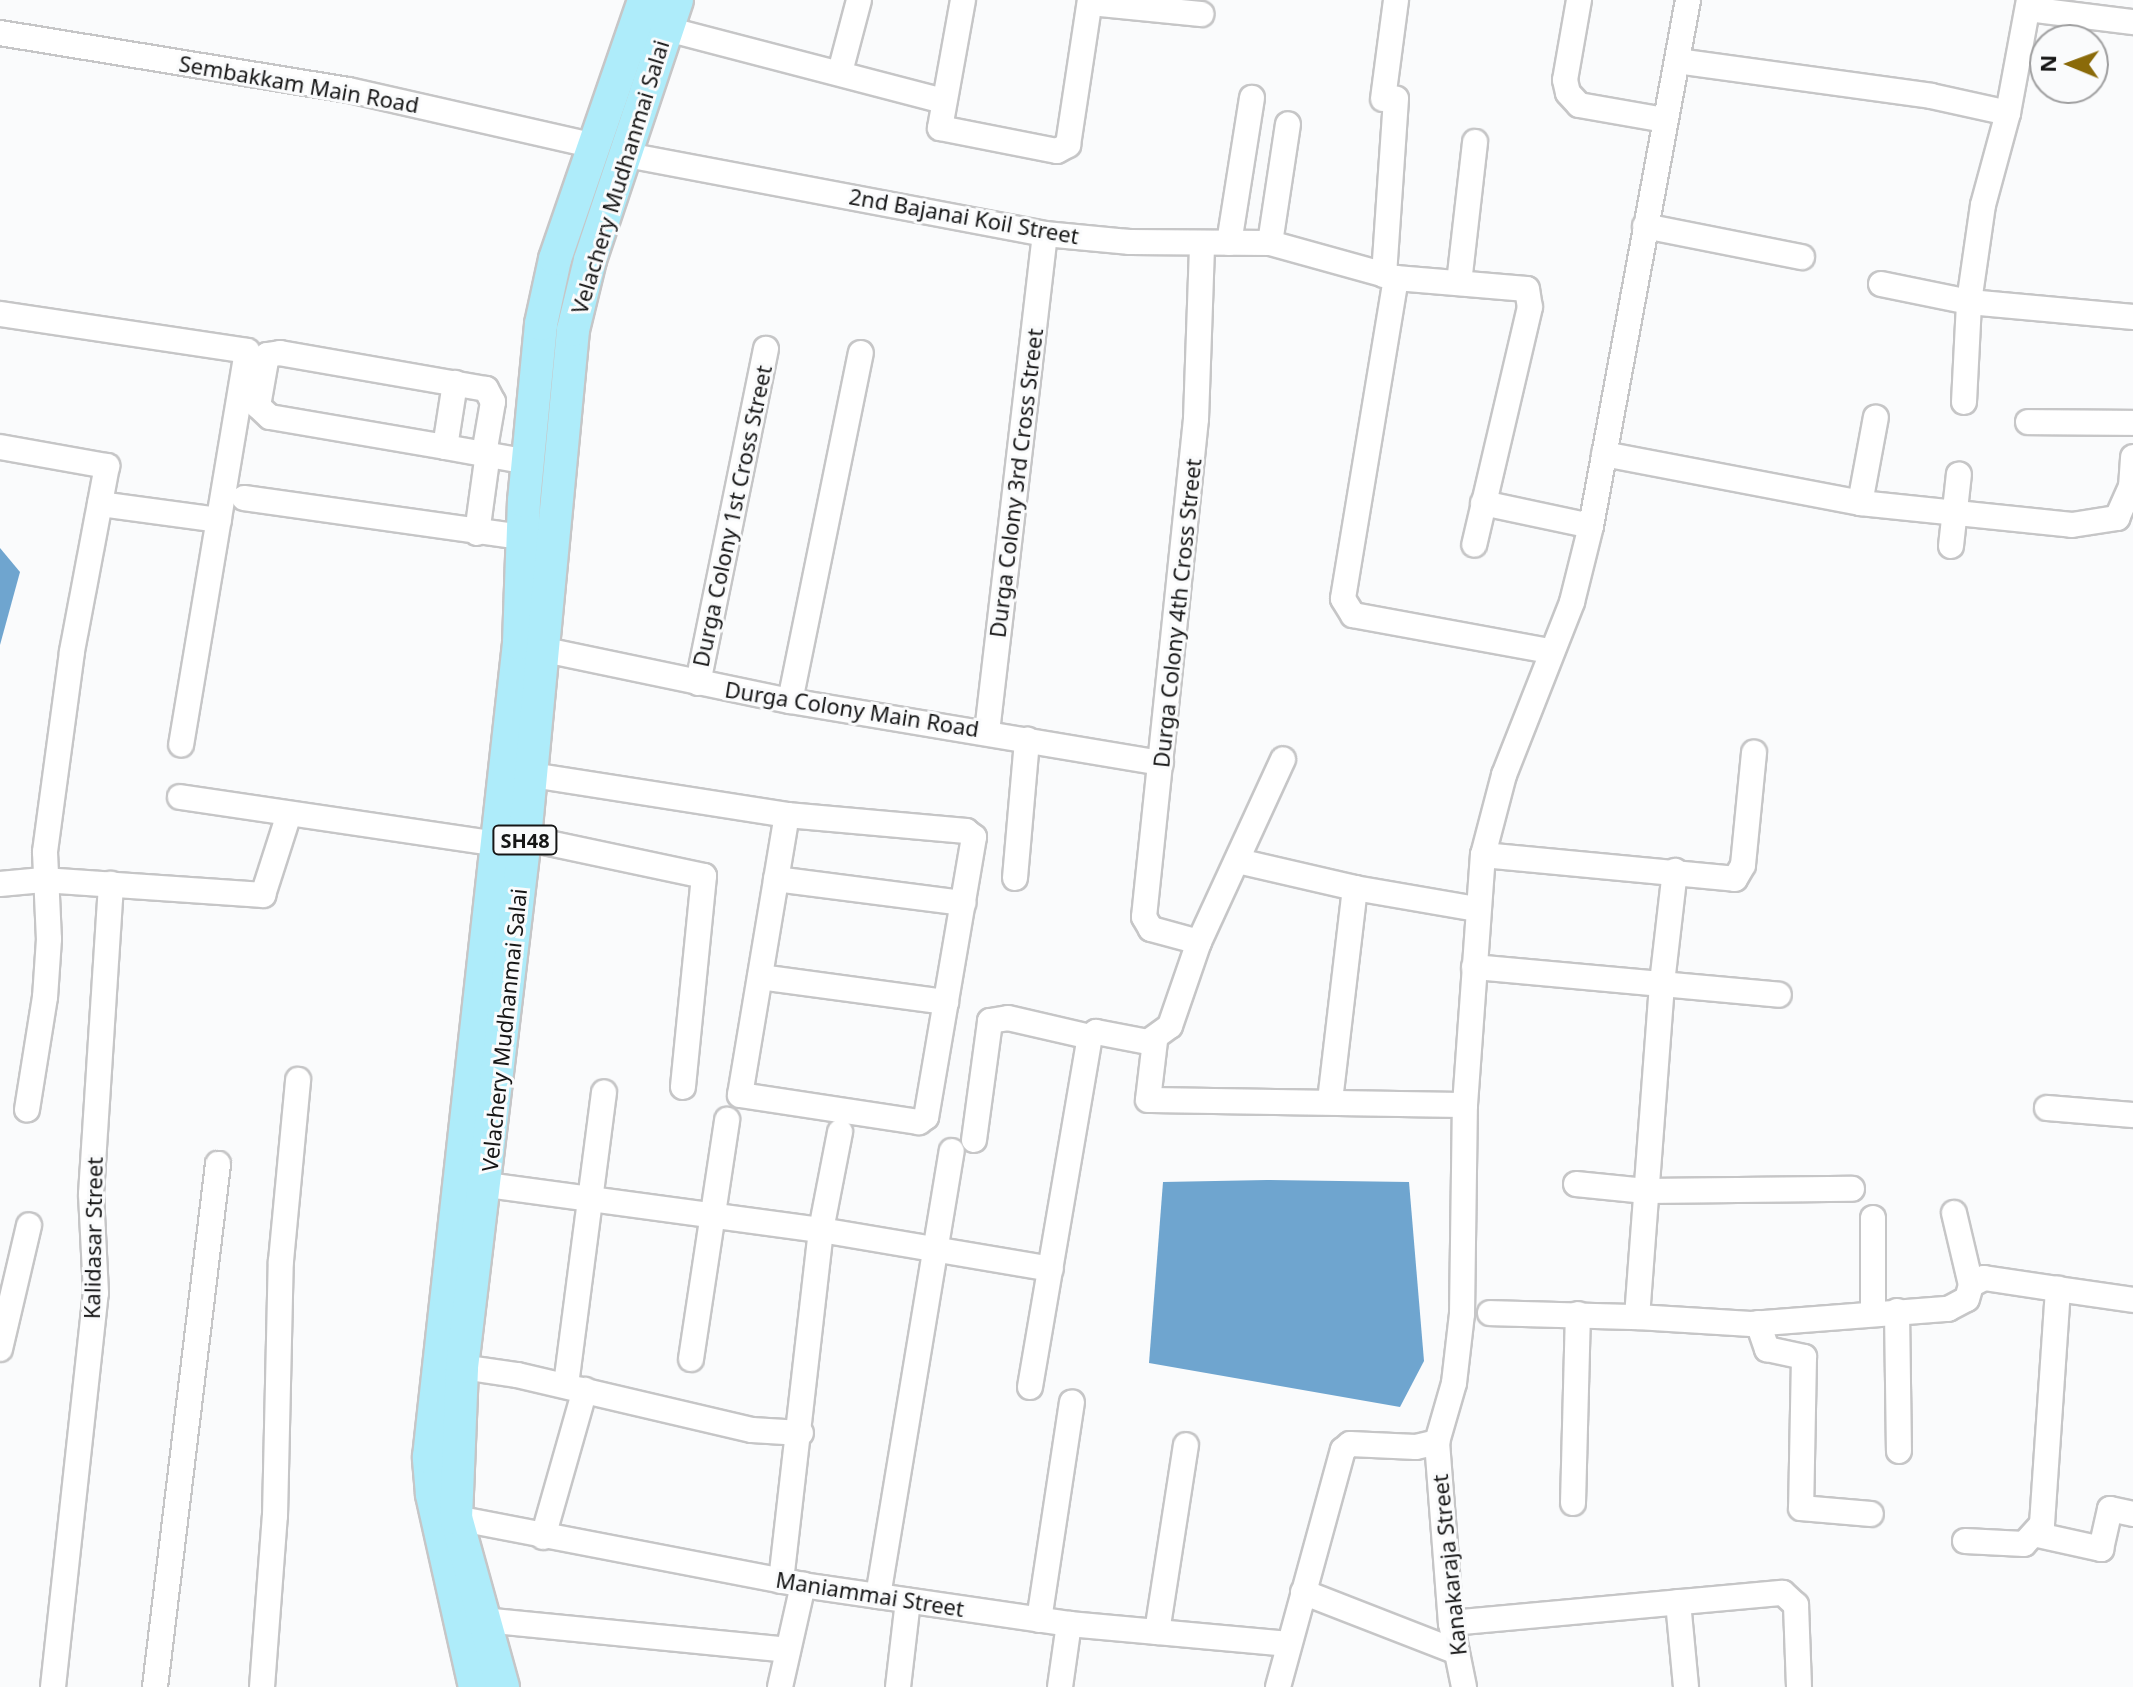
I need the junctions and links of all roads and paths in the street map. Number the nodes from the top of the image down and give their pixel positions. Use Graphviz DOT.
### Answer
graph roads {
  1 [pos="644,0"];
  2 [pos="859,0"];
  3 [pos="963,0"];
  4 [pos="1396,0"];
  5 [pos="1579,0"];
  6 [pos="1688,0"];
  7 [pos="1090,2"];
  8 [pos="2028,5"];
  9 [pos="1201,14"];
  10 [pos="2119,14"];
  11 [pos="672,15"];
  12 [pos="0,33"];
  13 [pos="1677,61"];
  14 [pos="840,72"];
  15 [pos="1252,98"];
  16 [pos="944,101"];
  17 [pos="2008,113"];
  18 [pos="1665,120"];
  19 [pos="1288,124"];
  20 [pos="1475,142"];
  21 [pos="596,146"];
  22 [pos="627,155"];
  23 [pos="1645,226"];
  24 [pos="1045,234"];
  25 [pos="1202,243"];
  26 [pos="1229,243"];
  27 [pos="1270,243"];
  28 [pos="1802,257"];
  29 [pos="1390,276"];
  30 [pos="1459,283"];
  31 [pos="1881,284"];
  32 [pos="1969,302"];
  33 [pos="0,314"];
  34 [pos="2133,317"];
  35 [pos="766,349"];
  36 [pos="861,353"];
  37 [pos="455,383"];
  38 [pos="1964,402"];
  39 [pos="492,413"];
  40 [pos="1876,417"];
  41 [pos="533,418"];
  42 [pos="2028,422"];
  43 [pos="2133,423"];
  44 [pos="258,431"];
  45 [pos="0,447"];
  46 [pos="445,447"];
  47 [pos="1604,454"];
  48 [pos="2133,457"];
  49 [pos="485,460"];
  50 [pos="528,468"];
  51 [pos="1959,474"];
  52 [pos="244,498"];
  53 [pos="1483,503"];
  54 [pos="1860,503"];
  55 [pos="100,504"];
  56 [pos="1954,513"];
  57 [pos="219,520"];
  58 [pos="1591,526"];
  59 [pos="477,533"];
  60 [pos="523,537"];
  61 [pos="1474,545"];
  62 [pos="1951,546"];
  63 [pos="545,650"];
  64 [pos="1550,651"];
  65 [pos="698,683"];
  66 [pos="790,701"];
  67 [pos="987,732"];
  68 [pos="1027,740"];
  69 [pos="181,744"];
  70 [pos="1754,753"];
  71 [pos="1283,759"];
  72 [pos="1161,763"];
  73 [pos="532,775"];
  74 [pos="180,797"];
  75 [pos="289,814"];
  76 [pos="787,815"];
  77 [pos="511,841"];
  78 [pos="1483,855"];
  79 [pos="1238,861"];
  80 [pos="1675,871"];
  81 [pos="1015,878"];
  82 [pos="776,879"];
  83 [pos="43,880"];
  84 [pos="0,884"];
  85 [pos="111,884"];
  86 [pos="1355,888"];
  87 [pos="963,903"];
  88 [pos="1476,909"];
  89 [pos="1199,942"];
  90 [pos="1474,967"];
  91 [pos="760,977"];
  92 [pos="1662,983"];
  93 [pos="1779,995"];
  94 [pos="946,1002"];
  95 [pos="1090,1037"];
  96 [pos="1155,1041"];
  97 [pos="298,1080"];
  98 [pos="683,1087"];
  99 [pos="604,1092"];
  100 [pos="1330,1102"];
  101 [pos="1465,1105"];
  102 [pos="2047,1108"];
  103 [pos="27,1110"];
  104 [pos="2133,1115"];
  105 [pos="727,1120"];
  106 [pos="840,1132"];
  107 [pos="218,1164"];
  108 [pos="1576,1184"];
  109 [pos="487,1185"];
  110 [pos="1852,1189"];
  111 [pos="1646,1191"];
  112 [pos="590,1198"];
  113 [pos="1954,1213"];
  114 [pos="712,1215"];
  115 [pos="1873,1218"];
  116 [pos="29,1225"];
  117 [pos="821,1230"];
  118 [pos="938,1250"];
  119 [pos="1051,1269"];
  120 [pos="1971,1285"];
  121 [pos="2058,1289"];
  122 [pos="2133,1300"];
  123 [pos="1885,1312"];
  124 [pos="1490,1313"];
  125 [pos="1578,1314"];
  126 [pos="1637,1317"];
  127 [pos="1758,1323"];
  128 [pos="0,1349"];
  129 [pos="691,1359"];
  130 [pos="462,1367"];
  131 [pos="1030,1387"];
  132 [pos="575,1388"];
  133 [pos="1072,1402"];
  134 [pos="801,1433"];
  135 [pos="1437,1442"];
  136 [pos="1186,1445"];
  137 [pos="1899,1451"];
  138 [pos="1573,1503"];
  139 [pos="1871,1514"];
  140 [pos="2133,1514"];
  141 [pos="456,1518"];
  142 [pos="2038,1535"];
  143 [pos="543,1537"];
  144 [pos="1965,1541"];
  145 [pos="792,1583"];
  146 [pos="1303,1592"];
  147 [pos="878,1596"];
  148 [pos="908,1601"];
  149 [pos="1678,1602"];
  150 [pos="484,1620"];
  151 [pos="1039,1620"];
  152 [pos="1451,1623"];
  153 [pos="1069,1624"];
  154 [pos="1157,1632"];
  155 [pos="1289,1644"];
  156 [pos="788,1650"];
  157 [pos="1457,1652"];
  158 [pos="53,1687"];
  159 [pos="155,1687"];
  160 [pos="262,1687"];
  161 [pos="475,1687"];
  162 [pos="503,1687"];
  163 [pos="780,1687"];
  164 [pos="898,1687"];
  165 [pos="1060,1687"];
  166 [pos="1278,1687"];
  167 [pos="1464,1687"];
  168 [pos="1686,1687"];
  169 [pos="1799,1687"];
  1 -- 21 [label="main road, Velachery Mudhanmai Salai / SH48"];
  2 -- 14 [label="street"];
  3 -- 16 [label="street"];
  4 -- 29 [label="street"];
  5 -- 18 [label="street"];
  6 -- 13 [label="street"];
  7 -- 9 [label="street"];
  7 -- 16 [label="street"];
  8 -- 10 [label="street"];
  8 -- 17 [label="street"];
  11 -- 14 [label="street"];
  11 -- 22 [label="main road, Velachery Mudhanmai Salai / SH48"];
  12 -- 21 [label="street, Sembakkam Main Road"];
  13 -- 17 [label="street"];
  13 -- 18 [label="street"];
  14 -- 16 [label="street"];
  15 -- 26 [label="street"];
  17 -- 32 [label="street"];
  18 -- 23 [label="street"];
  19 -- 27 [label="street"];
  20 -- 30 [label="street"];
  21 -- 22 [label="main road"];
  21 -- 41 [label="main road, Velachery Mudhanmai Salai / SH48"];
  22 -- 24 [label="street, 2nd Bajanai Koil Street"];
  22 -- 63 [label="main road, Velachery Mudhanmai Salai / SH48"];
  23 -- 28 [label="street"];
  23 -- 47 [label="street"];
  24 -- 25 [label="street, 2nd Bajanai Koil Street"];
  24 -- 67 [label="street, Durga Colony 3rd Cross Street"];
  25 -- 26 [label="street, 2nd Bajanai Koil Street"];
  25 -- 72 [label="street, Durga Colony 4th Cross Street"];
  26 -- 27 [label="street, 2nd Bajanai Koil Street"];
  27 -- 29 [label="street, 2nd Bajanai Koil Street"];
  29 -- 30 [label="street, 2nd Bajanai Koil Street"];
  29 -- 64 [label="street"];
  30 -- 53 [label="street, 2nd Bajanai Koil Street"];
  31 -- 32 [label="street"];
  32 -- 34 [label="street"];
  32 -- 38 [label="street"];
  33 -- 57 [label="street"];
  35 -- 65 [label="street, Durga Colony 1st Cross Street"];
  36 -- 66 [label="street"];
  37 -- 39 [label="street"];
  37 -- 46 [label="street"];
  37 -- 46 [label="street"];
  39 -- 41 [label="street"];
  39 -- 49 [label="street"];
  40 -- 54 [label="street"];
  41 -- 50 [label="main road, Velachery Mudhanmai Salai / SH48"];
  42 -- 43 [label="street"];
  44 -- 49 [label="street"];
  45 -- 55 [label="street"];
  46 -- 49 [label="street"];
  47 -- 54 [label="street"];
  47 -- 58 [label="street"];
  48 -- 56 [label="street"];
  49 -- 50 [label="street"];
  49 -- 59 [label="street"];
  50 -- 60 [label="main road, Velachery Mudhanmai Salai / SH48"];
  51 -- 56 [label="street"];
  52 -- 59 [label="street"];
  53 -- 58 [label="street"];
  53 -- 61 [label="street"];
  54 -- 56 [label="street"];
  55 -- 57 [label="street"];
  55 -- 83 [label="street"];
  56 -- 62 [label="street"];
  57 -- 69 [label="street"];
  58 -- 64 [label="street"];
  59 -- 60 [label="street"];
  60 -- 77 [label="main road, Velachery Mudhanmai Salai / SH48"];
  63 -- 65 [label="street, Durga Colony Main Road"];
  63 -- 73 [label="main road, Velachery Mudhanmai Salai / SH48"];
  64 -- 78 [label="street"];
  65 -- 66 [label="street, Durga Colony Main Road"];
  66 -- 67 [label="street, Durga Colony Main Road"];
  67 -- 68 [label="street, Durga Colony Main Road"];
  68 -- 72 [label="street, Durga Colony Main Road"];
  68 -- 81 [label="street"];
  70 -- 80 [label="street"];
  71 -- 79 [label="street"];
  72 -- 89 [label="street, Durga Colony 4th Cross Street"];
  73 -- 76 [label="street"];
  73 -- 77 [label="main road, Velachery Mudhanmai Salai / SH48"];
  74 -- 75 [label="street"];
  75 -- 77 [label="street"];
  75 -- 85 [label="street"];
  76 -- 82 [label="street"];
  76 -- 87 [label="street"];
  77 -- 98 [label="street"];
  77 -- 109 [label="main road, Velachery Mudhanmai Salai / SH48"];
  77 -- 161 [label="main road, Velachery Mudhanmai Salai / SH48"];
  78 -- 80 [label="street"];
  78 -- 88 [label="street"];
  79 -- 86 [label="street"];
  79 -- 89 [label="street"];
  80 -- 92 [label="street"];
  82 -- 87 [label="street"];
  82 -- 91 [label="street"];
  83 -- 84 [label="street"];
  83 -- 85 [label="street"];
  83 -- 103 [label="street"];
  85 -- 158 [label="street, Kalidasar Street"];
  86 -- 88 [label="street"];
  86 -- 100 [label="street"];
  87 -- 94 [label="street"];
  88 -- 90 [label="street"];
  89 -- 96 [label="street"];
  90 -- 92 [label="street"];
  90 -- 101 [label="street"];
  91 -- 94 [label="street"];
  91 -- 94 [label="street"];
  92 -- 93 [label="street"];
  92 -- 111 [label="street"];
  95 -- 96 [label="street"];
  95 -- 118 [label="street"];
  95 -- 119 [label="street"];
  96 -- 100 [label="street"];
  97 -- 160 [label="street"];
  99 -- 112 [label="street"];
  100 -- 101 [label="street"];
  101 -- 135 [label="street"];
  102 -- 104 [label="street"];
  105 -- 114 [label="street"];
  106 -- 117 [label="street"];
  107 -- 159 [label="street"];
  108 -- 111 [label="street"];
  109 -- 112 [label="street"];
  109 -- 130 [label="main road, Velachery Mudhanmai Salai / SH48"];
  110 -- 111 [label="street"];
  111 -- 126 [label="street"];
  112 -- 114 [label="street"];
  112 -- 132 [label="street"];
  113 -- 120 [label="street"];
  114 -- 117 [label="street"];
  114 -- 129 [label="street"];
  115 -- 123 [label="street"];
  116 -- 128 [label="street"];
  117 -- 118 [label="street"];
  117 -- 134 [label="street"];
  118 -- 119 [label="street"];
  118 -- 147 [label="street"];
  119 -- 131 [label="street"];
  120 -- 121 [label="street"];
  120 -- 123 [label="street"];
  121 -- 122 [label="street"];
  121 -- 142 [label="street"];
  123 -- 127 [label="street"];
  123 -- 137 [label="street"];
  124 -- 125 [label="street"];
  125 -- 126 [label="street"];
  125 -- 138 [label="street"];
  126 -- 127 [label="street"];
  127 -- 139 [label="street"];
  130 -- 132 [label="street"];
  130 -- 141 [label="main road, Velachery Mudhanmai Salai / SH48"];
  132 -- 134 [label="street"];
  132 -- 143 [label="street"];
  133 -- 151 [label="street"];
  134 -- 145 [label="street"];
  135 -- 146 [label="street"];
  135 -- 152 [label="street, Kanakaraja Street"];
  136 -- 154 [label="street"];
  140 -- 142 [label="street"];
  141 -- 143 [label="street, Maniammai Street"];
  141 -- 150 [label="main road, Velachery Mudhanmai Salai / SH48"];
  142 -- 144 [label="street"];
  143 -- 145 [label="street, Maniammai Street"];
  145 -- 147 [label="street, Maniammai Street"];
  145 -- 156 [label="street"];
  146 -- 155 [label="street"];
  146 -- 157 [label="street"];
  147 -- 148 [label="street, Maniammai Street"];
  148 -- 151 [label="street, Maniammai Street"];
  148 -- 164 [label="street"];
  149 -- 152 [label="street"];
  149 -- 168 [label="street"];
  149 -- 169 [label="street"];
  150 -- 156 [label="street"];
  150 -- 162 [label="main road, Velachery Mudhanmai Salai / SH48"];
  151 -- 153 [label="street, Maniammai Street"];
  152 -- 157 [label="street, Kanakaraja Street"];
  153 -- 154 [label="street, Maniammai Street"];
  153 -- 165 [label="street"];
  154 -- 155 [label="street, Maniammai Street"];
  155 -- 166 [label="street"];
  156 -- 163 [label="street"];
  157 -- 167 [label="street, Kanakaraja Street"];
}
